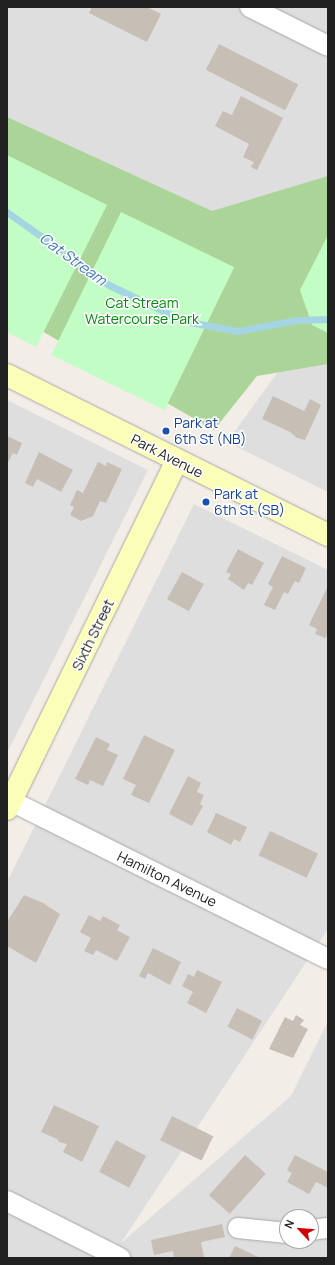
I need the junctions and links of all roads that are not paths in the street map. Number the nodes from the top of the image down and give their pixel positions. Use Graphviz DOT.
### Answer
graph roads {
  1 [pos="250,7"];
  2 [pos="328,46"];
  3 [pos="7,375"];
  4 [pos="178,461"];
  5 [pos="328,535"];
  6 [pos="8,803"];
  7 [pos="328,959"];
  8 [pos="7,1201"];
  9 [pos="238,1228"];
  10 [pos="279,1232"];
  11 [pos="120,1258"];
  1 -- 2 [label="street"];
  3 -- 4 [label="street, Park Avenue"];
  4 -- 5 [label="street, Park Avenue"];
  4 -- 6 [label="street, Sixth Street"];
  6 -- 7 [label="street, Hamilton Avenue"];
  8 -- 11 [label="street"];
  9 -- 10 [label="street"];
}
